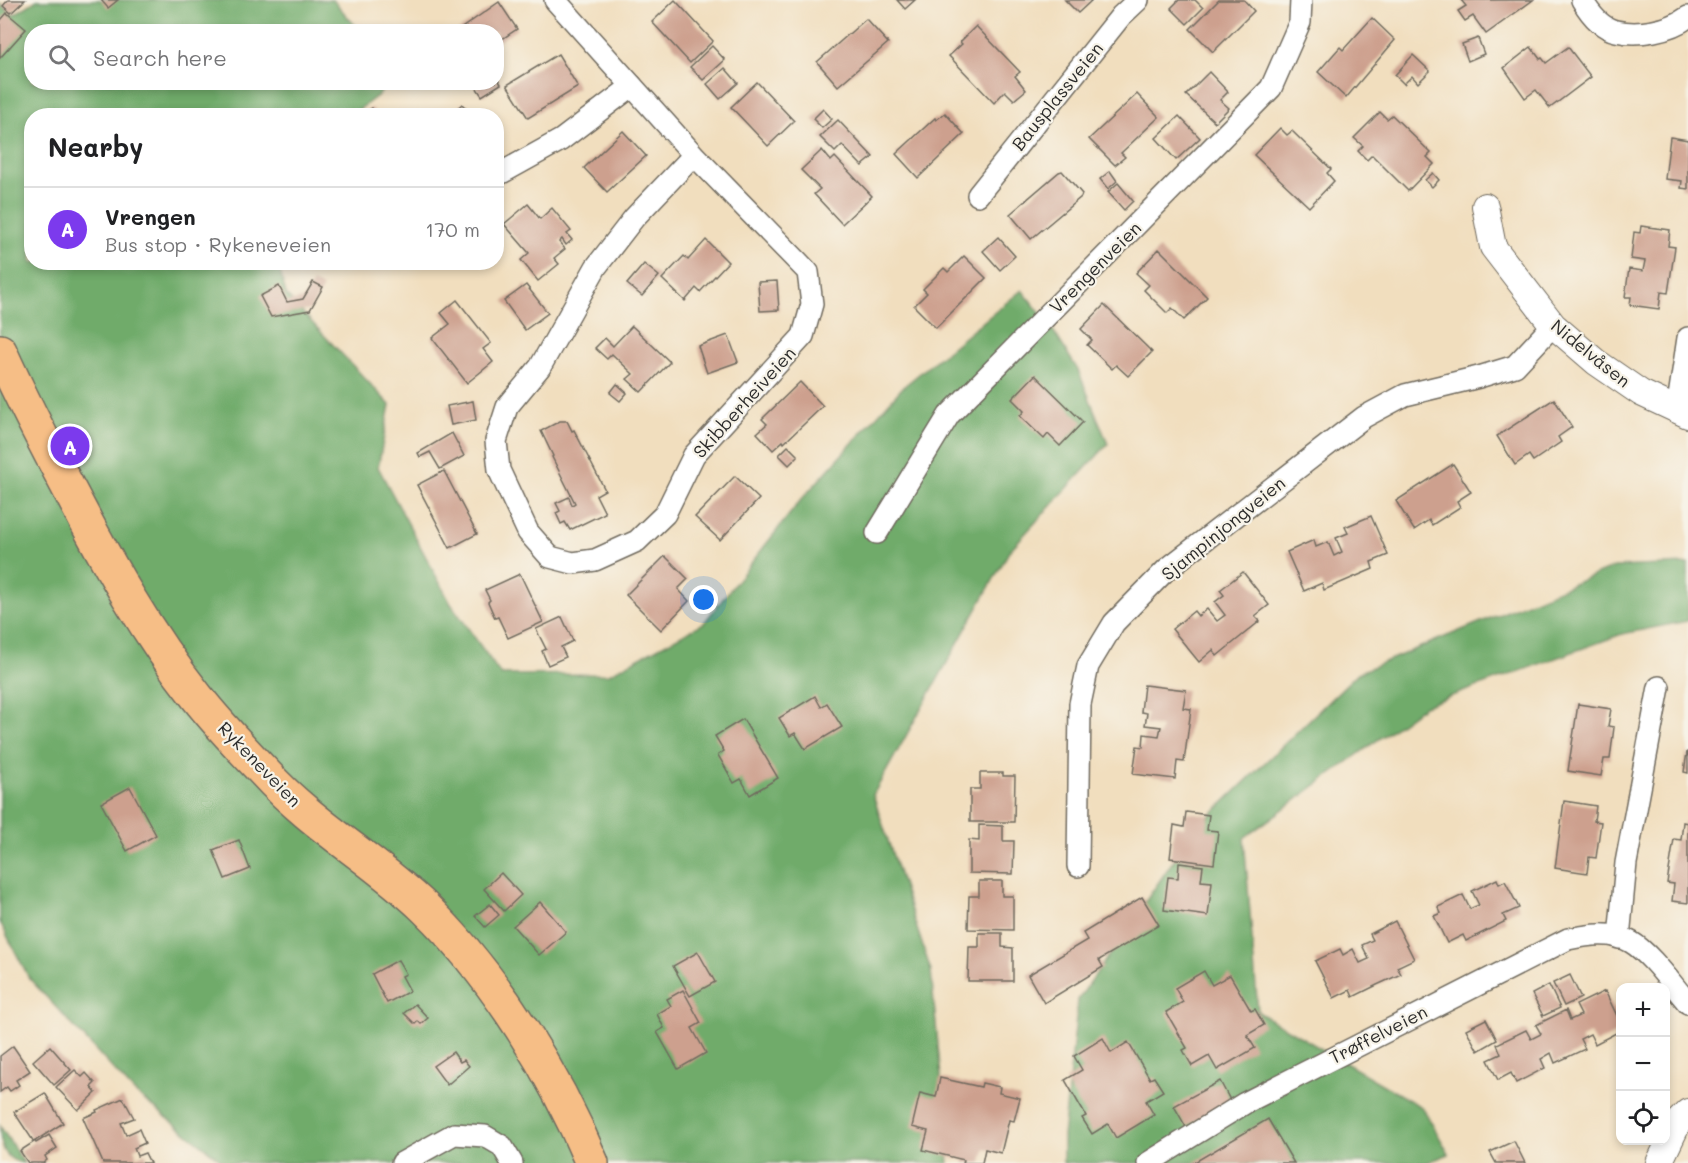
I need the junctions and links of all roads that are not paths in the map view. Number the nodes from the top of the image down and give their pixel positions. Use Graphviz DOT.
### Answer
graph roads {
  1 [pos="555,0"];
  2 [pos="1138,0"];
  3 [pos="1301,0"];
  4 [pos="1582,0"];
  5 [pos="1688,17"];
  6 [pos="632,86"];
  7 [pos="694,155"];
  8 [pos="504,172"];
  9 [pos="978,195"];
  10 [pos="1485,206"];
  11 [pos="1553,325"];
  12 [pos="1688,338"];
  13 [pos="0,351"];
  14 [pos="1682,412"];
  15 [pos="878,533"];
  16 [pos="1659,687"];
  17 [pos="1078,866"];
  18 [pos="1619,938"];
  19 [pos="1688,1004"];
  20 [pos="1685,1120"];
  21 [pos="402,1163"];
  22 [pos="512,1163"];
  23 [pos="592,1163"];
  24 [pos="1148,1163"];
  25 [pos="1659,1163"];
  1 -- 6 [label="street, Skibberheiveien"];
  2 -- 9 [label="street, Bausplassveien"];
  3 -- 15 [label="street, Vrengenveien"];
  4 -- 5 [label="street"];
  6 -- 7 [label="street, Skibberheiveien"];
  6 -- 8 [label="street"];
  7 -- 7 [label="street, Skibberheiveien"];
  10 -- 11 [label="street, Nidelvåsen"];
  11 -- 14 [label="street, Nidelvåsen"];
  11 -- 17 [label="street, Sjampinjongveien"];
  12 -- 14 [label="street"];
  13 -- 23 [label="main road, Rykeneveien"];
  16 -- 18 [label="street"];
  18 -- 19 [label="street, Trøffelveien"];
  18 -- 24 [label="street, Trøffelveien"];
  20 -- 25 [label="street"];
  21 -- 22 [label="street"];
}
